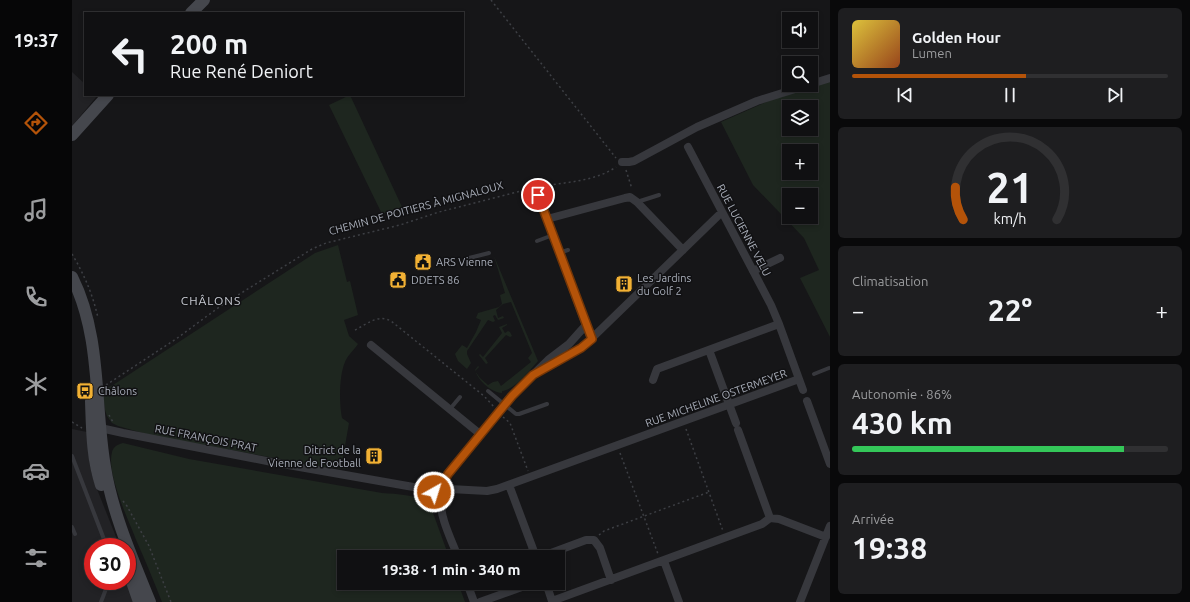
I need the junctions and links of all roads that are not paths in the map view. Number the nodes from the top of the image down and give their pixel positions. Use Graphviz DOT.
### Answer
graph roads {
  1 [pos="204,0"];
  2 [pos="192,12"];
  3 [pos="830,78"];
  4 [pos="818,82"];
  5 [pos="786,92"];
  6 [pos="107,96"];
  7 [pos="72,135"];
  8 [pos="688,147"];
  9 [pos="622,162"];
  10 [pos="538,195"];
  11 [pos="659,195"];
  12 [pos="636,200"];
  13 [pos="722,212"];
  14 [pos="547,219"];
  15 [pos="553,235"];
  16 [pos="537,240"];
  17 [pos="568,250"];
  18 [pos="683,250"];
  19 [pos="489,252"];
  20 [pos="559,253"];
  21 [pos="469,258"];
  22 [pos="780,258"];
  23 [pos="753,271"];
  24 [pos="72,278"];
  25 [pos="779,324"];
  26 [pos="586,325"];
  27 [pos="90,330"];
  28 [pos="592,339"];
  29 [pos="371,345"];
  30 [pos="709,350"];
  31 [pos="829,368"];
  32 [pos="814,374"];
  33 [pos="533,375"];
  34 [pos="802,378"];
  35 [pos="653,380"];
  36 [pos="803,390"];
  37 [pos="488,391"];
  38 [pos="460,397"];
  39 [pos="807,401"];
  40 [pos="547,404"];
  41 [pos="504,405"];
  42 [pos="729,405"];
  43 [pos="450,410"];
  44 [pos="96,427"];
  45 [pos="480,434"];
  46 [pos="72,456"];
  47 [pos="830,464"];
  48 [pos="443,483"];
  49 [pos="509,485"];
  50 [pos="434,490"];
  51 [pos="450,490"];
  52 [pos="441,500"];
  53 [pos="770,518"];
  54 [pos="830,526"];
  55 [pos="72,527"];
  56 [pos="74,534"];
  57 [pos="826,537"];
  58 [pos="104,538"];
  59 [pos="121,538"];
  60 [pos="455,550"];
  61 [pos="539,550"];
  62 [pos="554,550"];
  63 [pos="661,561"];
  64 [pos="611,580"];
  65 [pos="106,590"];
  66 [pos="135,590"];
  67 [pos="470,590"];
  68 [pos="513,590"];
  69 [pos="548,590"];
  70 [pos="101,602"];
  71 [pos="139,602"];
  72 [pos="150,602"];
  73 [pos="474,602"];
  74 [pos="480,602"];
  75 [pos="679,602"];
  76 [pos="800,602"];
  1 -- 2 [label="street"];
  3 -- 4 [label="street"];
  5 -- 9 [label="street"];
  6 -- 7 [label="street"];
  8 -- 13 [label="street, RUE LUCIENNE VELU"];
  10 -- 14 [label="street"];
  11 -- 12 [label="lane"];
  12 -- 14 [label="street"];
  12 -- 18 [label="street"];
  13 -- 18 [label="street"];
  13 -- 23 [label="street, RUE LUCIENNE VELU"];
  14 -- 15 [label="street"];
  15 -- 16 [label="lane"];
  15 -- 20 [label="street"];
  17 -- 20 [label="lane"];
  18 -- 28 [label="street"];
  19 -- 21 [label="lane"];
  20 -- 26 [label="street"];
  22 -- 23 [label="street"];
  23 -- 25 [label="street, RUE LUCIENNE VELU"];
  24 -- 27 [label="street"];
  25 -- 30 [label="street"];
  25 -- 34 [label="street, RUE MICHELINE OSTERMEYER"];
  26 -- 28 [label="street"];
  26 -- 33 [label="street"];
  27 -- 44 [label="street"];
  27 -- 44 [label="street"];
  28 -- 33 [label="street"];
  29 -- 43 [label="street"];
  30 -- 35 [label="street"];
  30 -- 42 [label="street"];
  31 -- 32 [label="lane"];
  33 -- 41 [label="street"];
  34 -- 36 [label="street"];
  34 -- 42 [label="street, RUE MICHELINE OSTERMEYER"];
  37 -- 41 [label="lane"];
  38 -- 43 [label="lane"];
  39 -- 47 [label="street"];
  40 -- 41 [label="lane"];
  41 -- 45 [label="street"];
  42 -- 49 [label="street, RUE MICHELINE OSTERMEYER"];
  42 -- 53 [label="street"];
  43 -- 45 [label="street"];
  44 -- 50 [label="street, RUE FRANÇOIS PRAT"];
  44 -- 59 [label="street"];
  44 -- 72 [label="street"];
  45 -- 48 [label="street"];
  46 -- 58 [label="lane"];
  48 -- 50 [label="street"];
  48 -- 51 [label="street"];
  49 -- 51 [label="street, RUE MICHELINE OSTERMEYER"];
  49 -- 61 [label="street"];
  50 -- 52 [label="street"];
  51 -- 52 [label="street"];
  52 -- 60 [label="street"];
  53 -- 57 [label="street"];
  53 -- 63 [label="street"];
  54 -- 57 [label="street"];
  55 -- 56 [label="lane"];
  57 -- 76 [label="street"];
  62 -- 64 [label="street"];
  63 -- 64 [label="street"];
  63 -- 75 [label="street"];
  64 -- 69 [label="street"];
  65 -- 70 [label="lane"];
  66 -- 71 [label="street"];
  67 -- 73 [label="street"];
  68 -- 74 [label="street"];
}
